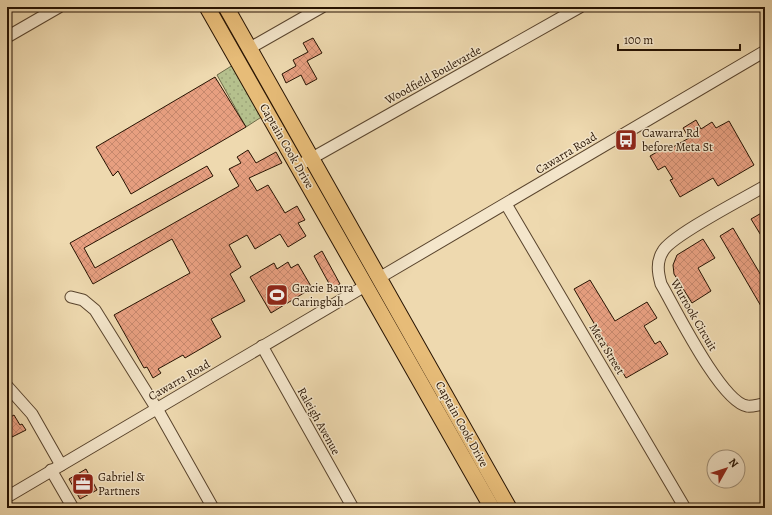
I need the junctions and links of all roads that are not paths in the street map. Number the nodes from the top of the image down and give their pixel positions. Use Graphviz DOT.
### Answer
graph roads {
  1 [pos="60,7"];
  2 [pos="207,7"];
  3 [pos="226,7"];
  4 [pos="322,7"];
  5 [pos="580,7"];
  6 [pos="7,37"];
  7 [pos="250,48"];
  8 [pos="765,51"];
  9 [pos="311,158"];
  10 [pos="298,166"];
  11 [pos="765,186"];
  12 [pos="506,204"];
  13 [pos="379,278"];
  14 [pos="365,286"];
  15 [pos="71,297"];
  16 [pos="262,346"];
  17 [pos="7,386"];
  18 [pos="765,404"];
  19 [pos="156,409"];
  20 [pos="61,464"];
  21 [pos="51,470"];
  22 [pos="7,497"];
  23 [pos="73,508"];
  24 [pos="213,508"];
  25 [pos="353,508"];
  26 [pos="492,508"];
  27 [pos="509,508"];
  28 [pos="685,508"];
  1 -- 6 [label="street"];
  2 -- 10 [label="main road, Captain Cook Drive"];
  3 -- 7 [label="main road, Captain Cook Drive"];
  4 -- 7 [label="street"];
  5 -- 9 [label="street, Woodfield Boulevarde"];
  7 -- 9 [label="main road, Captain Cook Drive"];
  8 -- 12 [label="street, Cawarra Road"];
  9 -- 10 [label="street, Woodfield Boulevarde"];
  9 -- 13 [label="main road, Captain Cook Drive"];
  10 -- 14 [label="main road, Captain Cook Drive"];
  11 -- 18 [label="street, Wurrook Circuit"];
  12 -- 13 [label="street, Cawarra Road"];
  12 -- 28 [label="street, Meta Street"];
  13 -- 14 [label="main road"];
  13 -- 27 [label="main road, Captain Cook Drive"];
  14 -- 16 [label="street, Cawarra Road"];
  14 -- 26 [label="main road, Captain Cook Drive"];
  15 -- 19 [label="street"];
  16 -- 19 [label="street, Cawarra Road"];
  16 -- 25 [label="street, Raleigh Avenue"];
  17 -- 20 [label="street"];
  19 -- 20 [label="street, Cawarra Road"];
  19 -- 24 [label="street"];
  20 -- 21 [label="street, Cawarra Road"];
  21 -- 22 [label="street, Cawarra Road"];
  21 -- 23 [label="street"];
}
